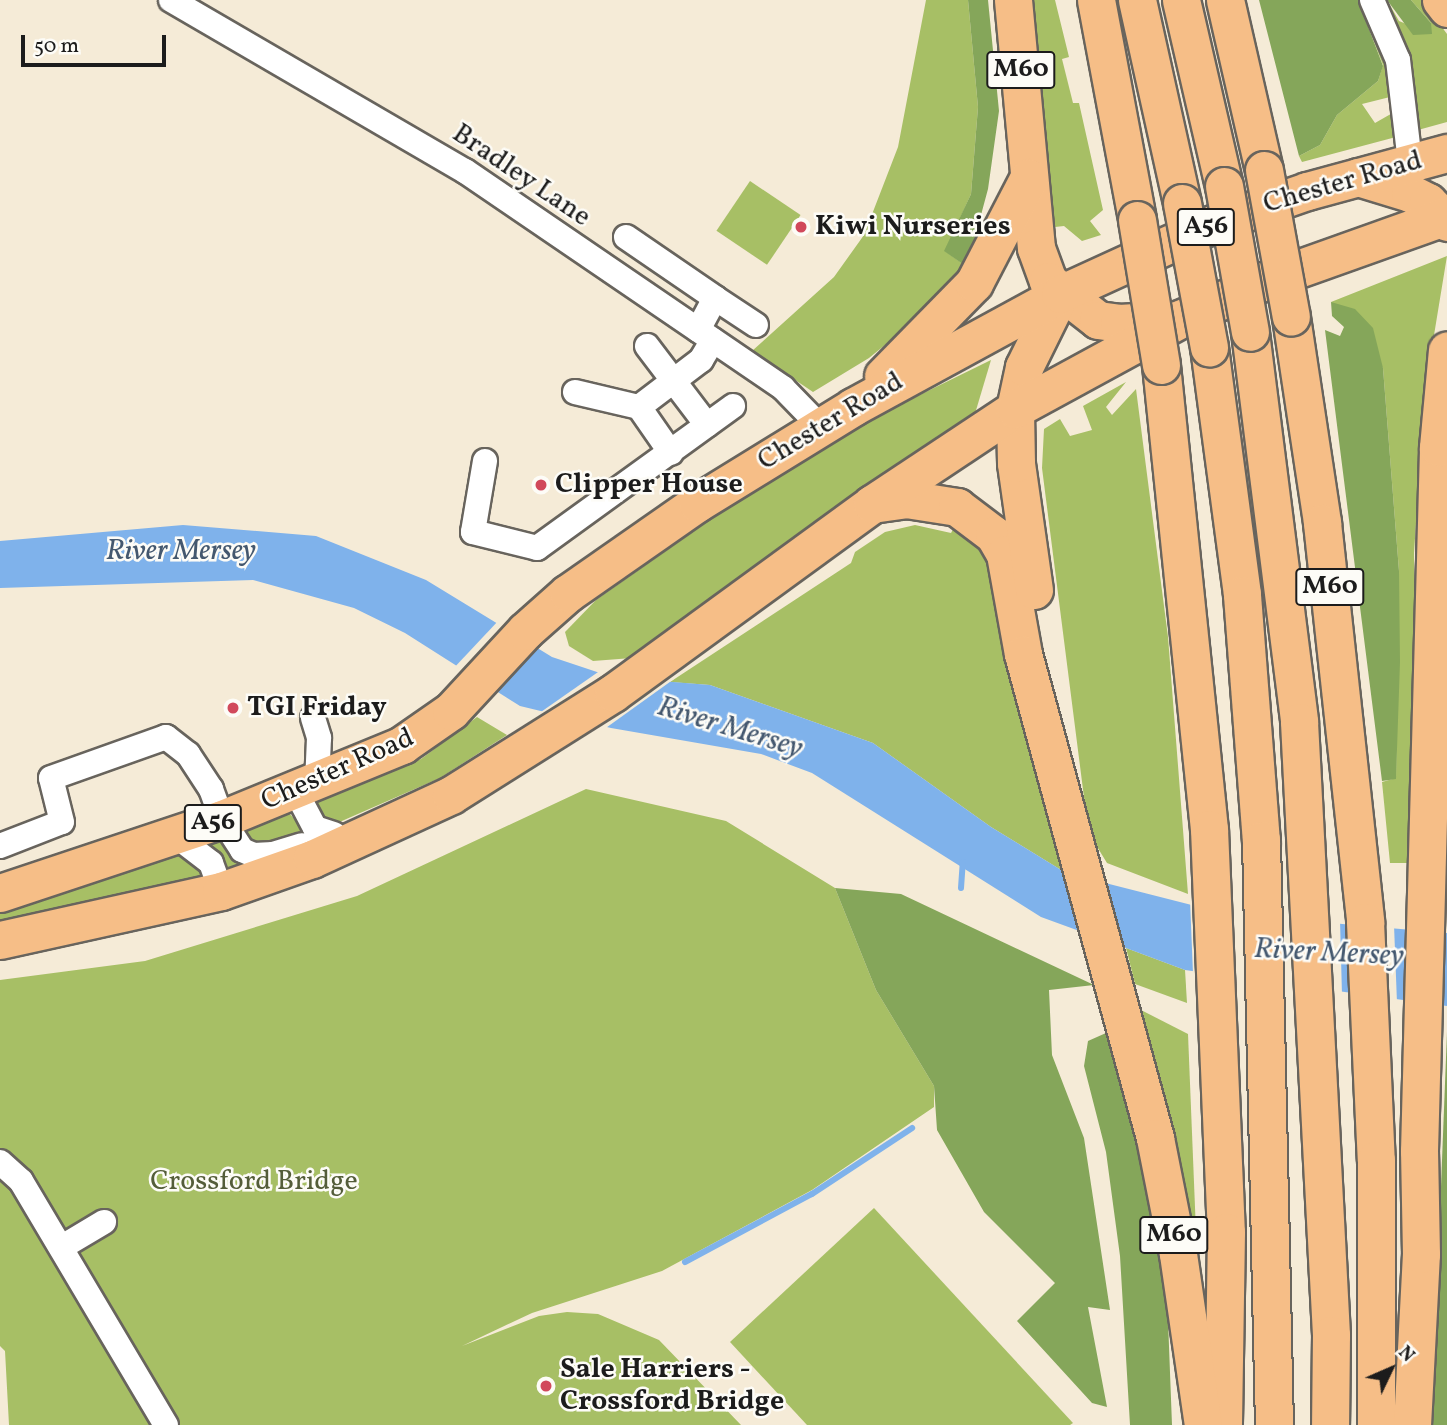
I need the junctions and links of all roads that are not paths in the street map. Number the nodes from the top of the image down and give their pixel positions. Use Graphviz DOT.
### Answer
graph roads {
  1 [pos="171,0"];
  2 [pos="1013,0"];
  3 [pos="1096,0"];
  4 [pos="1137,0"];
  5 [pos="1181,0"];
  6 [pos="1225,0"];
  7 [pos="1371,0"];
  8 [pos="1441,0"];
  9 [pos="1447,8"];
  10 [pos="1447,153"];
  11 [pos="1410,162"];
  12 [pos="1029,177"];
  13 [pos="1358,177"];
  14 [pos="1446,217"];
  15 [pos="626,237"];
  16 [pos="1060,294"];
  17 [pos="715,298"];
  18 [pos="1180,318"];
  19 [pos="756,325"];
  20 [pos="705,335"];
  21 [pos="647,346"];
  22 [pos="1446,356"];
  23 [pos="673,381"];
  24 [pos="575,392"];
  25 [pos="733,406"];
  26 [pos="639,407"];
  27 [pos="853,407"];
  28 [pos="1015,409"];
  29 [pos="707,425"];
  30 [pos="820,426"];
  31 [pos="671,453"];
  32 [pos="485,461"];
  33 [pos="872,504"];
  34 [pos="313,718"];
  35 [pos="307,788"];
  36 [pos="1063,802"];
  37 [pos="222,820"];
  38 [pos="394,821"];
  39 [pos="334,834"];
  40 [pos="176,836"];
  41 [pos="0,846"];
  42 [pos="221,891"];
  43 [pos="0,893"];
  44 [pos="0,940"];
  45 [pos="1419,1151"];
  46 [pos="0,1162"];
  47 [pos="104,1222"];
  48 [pos="62,1247"];
  49 [pos="166,1425"];
  50 [pos="1203,1425"];
  51 [pos="1223,1425"];
  52 [pos="1274,1425"];
  53 [pos="1331,1425"];
  54 [pos="1376,1425"];
  55 [pos="1398,1425"];
  56 [pos="1412,1425"];
  1 -- 20 [label="street, Bradley Lane"];
  2 -- 12 [label="highway, M60"];
  3 -- 51 [label="highway, M60, bridge"];
  4 -- 52 [label="highway, bridge"];
  5 -- 53 [label="highway, M60, bridge"];
  6 -- 54 [label="highway, M60, bridge"];
  7 -- 11 [label="street"];
  8 -- 9 [label="highway"];
  10 -- 11 [label="highway, Chester Road / A56"];
  11 -- 13 [label="highway, Chester Road / A56"];
  12 -- 16 [label="highway, M60"];
  12 -- 27 [label="highway"];
  13 -- 14 [label="highway, A56"];
  13 -- 16 [label="highway, Chester Road / A56"];
  14 -- 18 [label="highway, A56"];
  15 -- 17 [label="street"];
  16 -- 18 [label="highway, A56"];
  16 -- 27 [label="highway, Chester Road / A56"];
  16 -- 28 [label="highway"];
  17 -- 19 [label="street"];
  17 -- 20 [label="street"];
  18 -- 28 [label="highway, A56"];
  20 -- 23 [label="street"];
  20 -- 30 [label="street, Bradley Lane"];
  21 -- 23 [label="street"];
  22 -- 45 [label="highway"];
  23 -- 26 [label="street"];
  23 -- 29 [label="street"];
  24 -- 26 [label="street"];
  25 -- 29 [label="street"];
  26 -- 31 [label="street"];
  27 -- 30 [label="highway, Chester Road / A56"];
  28 -- 33 [label="highway, A56"];
  28 -- 36 [label="highway, M60"];
  29 -- 31 [label="street"];
  30 -- 35 [label="highway, Chester Road / A56"];
  31 -- 32 [label="street"];
  33 -- 36 [label="highway, M60"];
  33 -- 38 [label="highway, A56"];
  34 -- 35 [label="street"];
  35 -- 37 [label="highway, Chester Road / A56"];
  35 -- 39 [label="street"];
  36 -- 50 [label="highway, M60"];
  37 -- 39 [label="street"];
  37 -- 40 [label="highway, Chester Road / A56"];
  37 -- 41 [label="street"];
  38 -- 39 [label="street"];
  38 -- 42 [label="highway, A56"];
  40 -- 42 [label="street"];
  40 -- 43 [label="highway, Chester Road / A56"];
  42 -- 44 [label="highway, A56"];
  45 -- 55 [label="highway"];
  45 -- 56 [label="highway"];
  46 -- 48 [label="street"];
  47 -- 48 [label="street"];
  48 -- 49 [label="street"];
}
